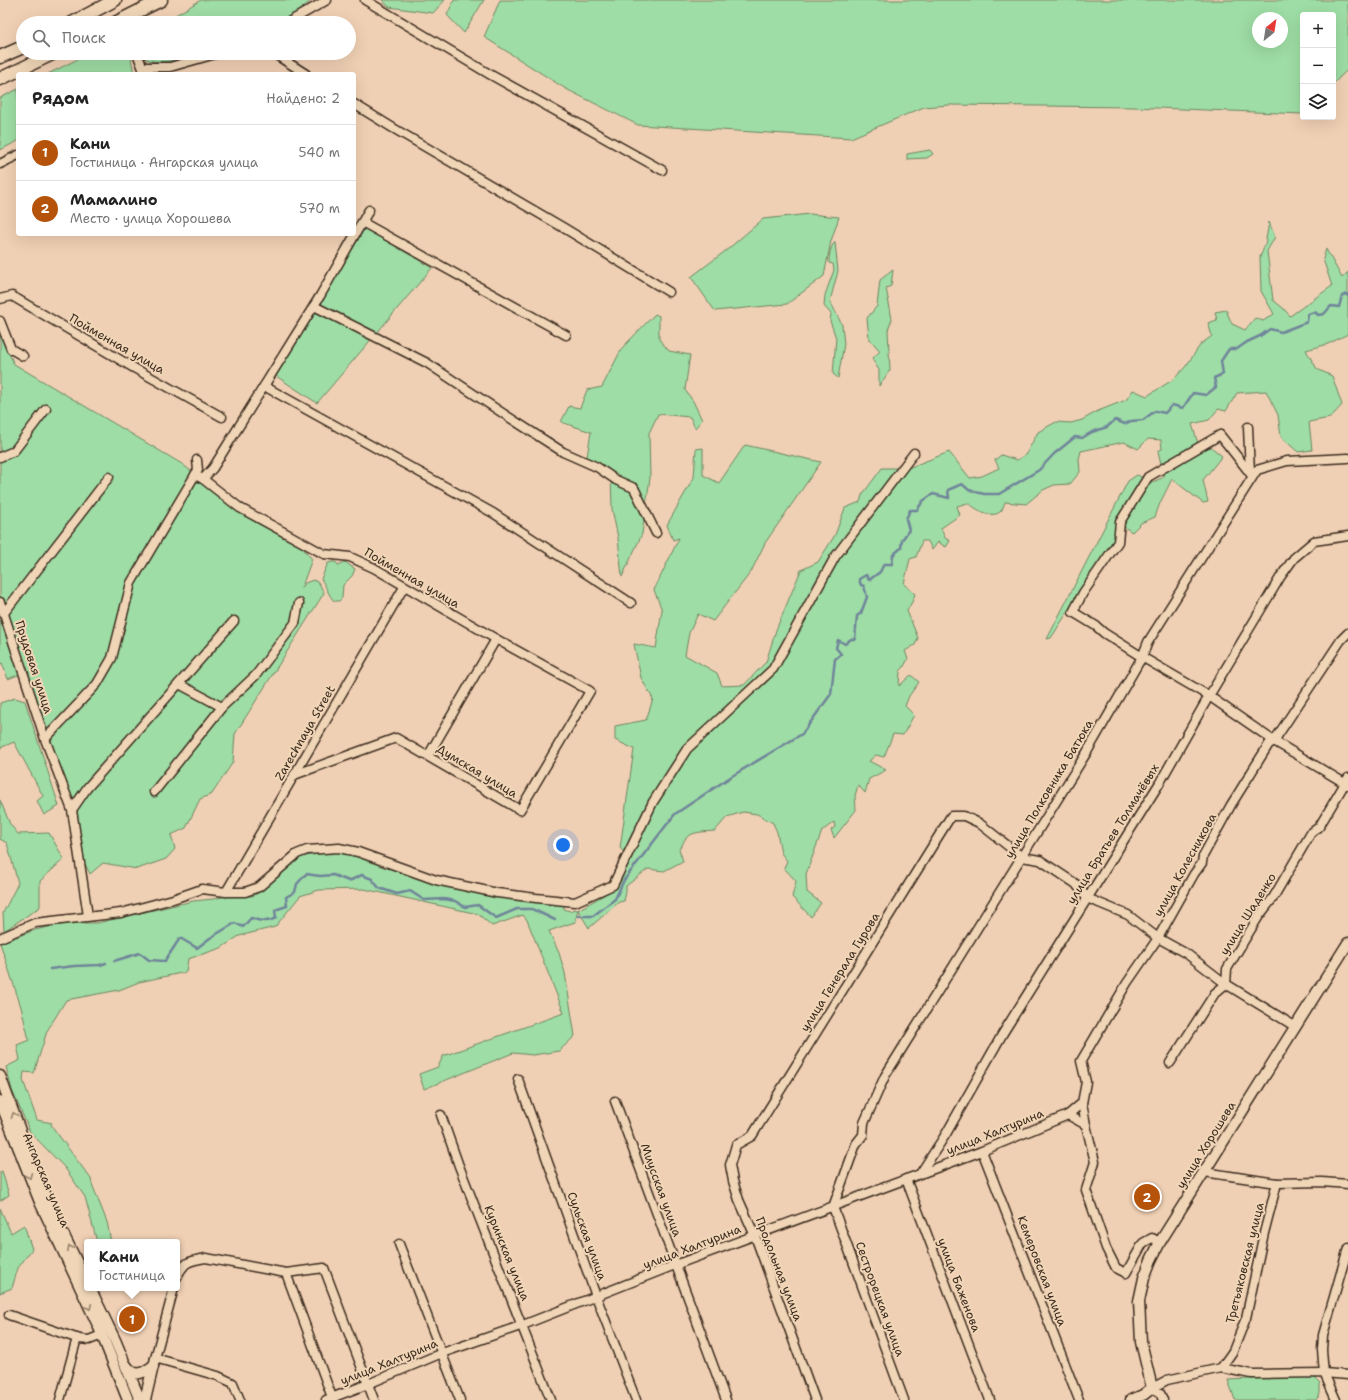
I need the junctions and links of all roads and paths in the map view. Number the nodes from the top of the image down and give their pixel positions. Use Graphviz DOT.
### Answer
graph roads {
  1 [pos="115,0"];
  2 [pos="161,0"];
  3 [pos="326,0"];
  4 [pos="365,0"];
  5 [pos="85,16"];
  6 [pos="131,16"];
  7 [pos="299,16"];
  8 [pos="16,50"];
  9 [pos="0,57"];
  10 [pos="39,60"];
  11 [pos="140,60"];
  12 [pos="194,60"];
  13 [pos="284,60"];
  14 [pos="144,71"];
  15 [pos="303,72"];
  16 [pos="0,79"];
  17 [pos="356,105"];
  18 [pos="16,156"];
  19 [pos="0,164"];
  20 [pos="662,170"];
  21 [pos="369,210"];
  22 [pos="362,222"];
  23 [pos="356,232"];
  24 [pos="354,236"];
  25 [pos="669,292"];
  26 [pos="0,299"];
  27 [pos="314,306"];
  28 [pos="0,321"];
  29 [pos="566,336"];
  30 [pos="23,356"];
  31 [pos="264,386"];
  32 [pos="46,409"];
  33 [pos="222,417"];
  34 [pos="1248,427"];
  35 [pos="914,453"];
  36 [pos="0,457"];
  37 [pos="1348,458"];
  38 [pos="197,460"];
  39 [pos="1253,471"];
  40 [pos="195,474"];
  41 [pos="109,477"];
  42 [pos="203,479"];
  43 [pos="656,533"];
  44 [pos="1348,536"];
  45 [pos="404,586"];
  46 [pos="0,602"];
  47 [pos="299,603"];
  48 [pos="631,603"];
  49 [pos="4,613"];
  50 [pos="234,621"];
  51 [pos="1348,633"];
  52 [pos="496,639"];
  53 [pos="1142,657"];
  54 [pos="179,684"];
  55 [pos="590,691"];
  56 [pos="1209,696"];
  57 [pos="222,707"];
  58 [pos="45,739"];
  59 [pos="1274,742"];
  60 [pos="428,756"];
  61 [pos="294,775"];
  62 [pos="1347,782"];
  63 [pos="154,792"];
  64 [pos="72,810"];
  65 [pos="1022,857"];
  66 [pos="226,892"];
  67 [pos="1088,898"];
  68 [pos="88,916"];
  69 [pos="0,938"];
  70 [pos="1158,938"];
  71 [pos="1348,943"];
  72 [pos="1226,984"];
  73 [pos="1296,1027"];
  74 [pos="1170,1063"];
  75 [pos="0,1076"];
  76 [pos="518,1079"];
  77 [pos="0,1101"];
  78 [pos="616,1101"];
  79 [pos="1082,1103"];
  80 [pos="441,1115"];
  81 [pos="1068,1116"];
  82 [pos="1086,1125"];
  83 [pos="736,1145"];
  84 [pos="982,1151"];
  85 [pos="1204,1172"];
  86 [pos="920,1174"];
  87 [pos="906,1179"];
  88 [pos="1277,1183"];
  89 [pos="1348,1184"];
  90 [pos="833,1207"];
  91 [pos="755,1236"];
  92 [pos="1160,1242"];
  93 [pos="399,1244"];
  94 [pos="1348,1248"];
  95 [pos="675,1265"];
  96 [pos="180,1271"];
  97 [pos="286,1273"];
  98 [pos="84,1277"];
  99 [pos="91,1291"];
  100 [pos="173,1291"];
  101 [pos="596,1296"];
  102 [pos="9,1315"];
  103 [pos="522,1325"];
  104 [pos="102,1335"];
  105 [pos="80,1339"];
  106 [pos="442,1353"];
  107 [pos="154,1362"];
  108 [pos="125,1365"];
  109 [pos="1221,1368"];
  110 [pos="1324,1373"];
  111 [pos="1348,1375"];
  112 [pos="368,1384"];
  113 [pos="1152,1388"];
  114 [pos="330,1399"];
  115 [pos="60,1400"];
  116 [pos="128,1400"];
  117 [pos="140,1400"];
  118 [pos="146,1400"];
  119 [pos="240,1400"];
  120 [pos="374,1400"];
  121 [pos="460,1400"];
  122 [pos="551,1400"];
  123 [pos="636,1400"];
  124 [pos="726,1400"];
  125 [pos="815,1400"];
  126 [pos="904,1400"];
  127 [pos="990,1400"];
  128 [pos="1079,1400"];
  129 [pos="1130,1400"];
  130 [pos="1163,1400"];
  131 [pos="1336,1400"];
  1 -- 5 [label="highway"];
  2 -- 6 [label="highway"];
  3 -- 7 [label="street"];
  4 -- 20 [label="street"];
  8 -- 9 [label="highway"];
  10 -- 16 [label="highway"];
  11 -- 14 [label="street"];
  12 -- 14 [label="street"];
  13 -- 15 [label="street"];
  17 -- 25 [label="street"];
  18 -- 19 [label="street"];
  21 -- 22 [label="street"];
  22 -- 23 [label="street"];
  22 -- 29 [label="street"];
  24 -- 27 [label="street"];
  26 -- 33 [label="street, Пойменная улица"];
  27 -- 31 [label="street"];
  27 -- 43 [label="street"];
  28 -- 30 [label="street"];
  31 -- 42 [label="street"];
  31 -- 48 [label="street"];
  32 -- 36 [label="street"];
  34 -- 39 [label="street"];
  35 -- 66 [label="street"];
  37 -- 39 [label="street"];
  38 -- 40 [label="street"];
  39 -- 53 [label="street, улица Полковника Батюка"];
  39 -- 53 [label="street"];
  40 -- 42 [label="street, Пойменная улица"];
  40 -- 58 [label="street"];
  41 -- 49 [label="street"];
  42 -- 45 [label="street, Пойменная улица"];
  44 -- 56 [label="street, улица Братьев Толмачёвых"];
  45 -- 52 [label="street, Пойменная улица"];
  45 -- 61 [label="street, Zarechnaya Street"];
  46 -- 49 [label="street, Прудовая улица"];
  47 -- 57 [label="street"];
  49 -- 58 [label="street, Прудовая улица"];
  50 -- 54 [label="street"];
  51 -- 59 [label="street, улица Колесникова"];
  52 -- 55 [label="street, Пойменная улица"];
  52 -- 60 [label="street"];
  53 -- 56 [label="street"];
  53 -- 65 [label="street, улица Полковника Батюка"];
  54 -- 57 [label="street"];
  54 -- 64 [label="street"];
  55 -- 60 [label="street, Думская улица"];
  56 -- 59 [label="street"];
  56 -- 67 [label="street, улица Братьев Толмачёвых"];
  57 -- 63 [label="street"];
  58 -- 64 [label="street, Прудовая улица"];
  59 -- 62 [label="street"];
  59 -- 70 [label="street, улица Колесникова"];
  60 -- 61 [label="street, Думская улица"];
  61 -- 66 [label="street, Zarechnaya Street"];
  62 -- 72 [label="street, улица Шаденко"];
  64 -- 68 [label="street, Прудовая улица"];
  65 -- 67 [label="street"];
  65 -- 83 [label="street, улица Генерала Гурова"];
  65 -- 90 [label="street, улица Полковника Батюка"];
  66 -- 68 [label="street"];
  67 -- 70 [label="street"];
  67 -- 86 [label="street, улица Братьев Толмачёвых"];
  68 -- 69 [label="street"];
  70 -- 72 [label="street"];
  70 -- 79 [label="street, улица Колесникова"];
  71 -- 73 [label="main road, улица Хорошева"];
  72 -- 73 [label="street"];
  72 -- 74 [label="street"];
  73 -- 85 [label="main road, улица Хорошева"];
  98 -- 75 [label="main road, Ангарская улица, one-way"];
  76 -- 101 [label="street, Сульская улица"];
  77 -- 104 [label="main road, Ангарская улица, one-way"];
  78 -- 95 [label="street, Миусская улица"];
  79 -- 81 [label="street"];
  79 -- 82 [label="street"];
  80 -- 103 [label="street, Куринская улица"];
  81 -- 82 [label="street"];
  81 -- 84 [label="street, улица Халтурина"];
  82 -- 92 [label="street"];
  83 -- 91 [label="street, Продольная улица"];
  84 -- 86 [label="street, улица Халтурина"];
  84 -- 128 [label="street, Кемеровская улица"];
  85 -- 88 [label="street"];
  85 -- 92 [label="main road, улица Хорошева"];
  86 -- 87 [label="street, улица Халтурина"];
  87 -- 90 [label="street, улица Халтурина"];
  87 -- 127 [label="street, улица Баженова"];
  88 -- 89 [label="street"];
  88 -- 109 [label="street, Третьяковская улица"];
  90 -- 91 [label="street, улица Халтурина"];
  90 -- 126 [label="street, Сестрорецкая улица"];
  91 -- 95 [label="street, улица Халтурина"];
  91 -- 125 [label="street, Продольная улица"];
  92 -- 113 [label="main road, улица Хорошева"];
  93 -- 106 [label="street"];
  94 -- 110 [label="street"];
  95 -- 101 [label="street, улица Халтурина"];
  95 -- 124 [label="street, Миусская улица"];
  96 -- 97 [label="street"];
  97 -- 112 [label="street"];
  97 -- 114 [label="street"];
  99 -- 108 [label="main road"];
  100 -- 107 [label="street"];
  101 -- 103 [label="street, улица Халтурина"];
  101 -- 123 [label="street, Сульская улица"];
  102 -- 105 [label="street"];
  103 -- 106 [label="street, улица Халтурина"];
  103 -- 122 [label="street, Куринская улица"];
  104 -- 105 [label="street"];
  104 -- 116 [label="main road, Ангарская улица"];
  105 -- 115 [label="street"];
  106 -- 112 [label="street, улица Халтурина"];
  106 -- 121 [label="street"];
  107 -- 108 [label="main road"];
  107 -- 118 [label="main road"];
  107 -- 119 [label="street"];
  108 -- 117 [label="main road"];
  109 -- 110 [label="street"];
  109 -- 113 [label="street"];
  110 -- 111 [label="street"];
  110 -- 131 [label="street"];
  112 -- 114 [label="street, улица Халтурина"];
  112 -- 120 [label="street"];
  113 -- 129 [label="main road"];
  113 -- 130 [label="street"];
}
